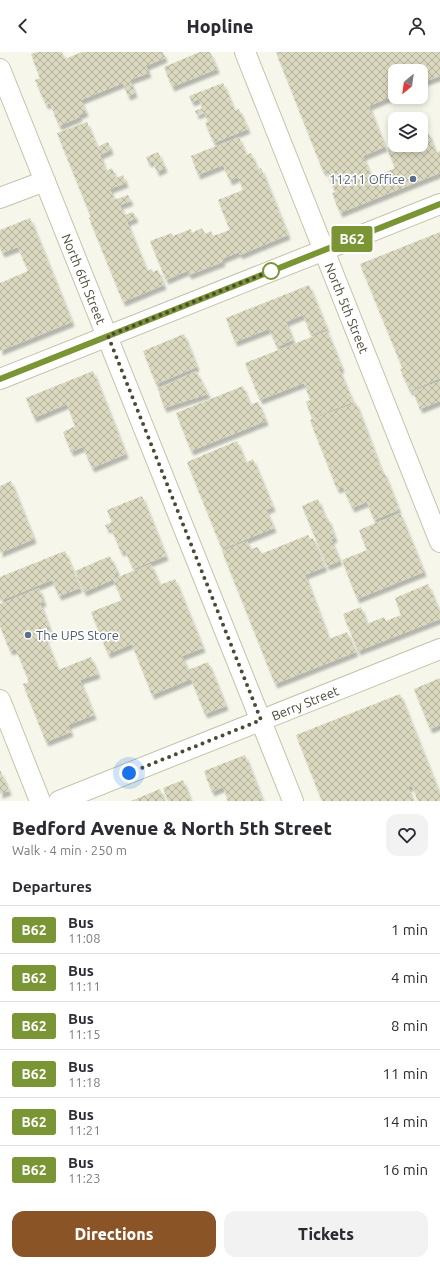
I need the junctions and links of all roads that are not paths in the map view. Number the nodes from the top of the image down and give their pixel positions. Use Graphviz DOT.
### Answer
graph roads {
  1 [pos="245,52"];
  2 [pos="0,69"];
  3 [pos="45,181"];
  4 [pos="0,198"];
  5 [pos="440,204"];
  6 [pos="324,250"];
  7 [pos="108,336"];
  8 [pos="0,380"];
  9 [pos="440,542"];
  10 [pos="440,649"];
  11 [pos="0,700"];
  12 [pos="261,720"];
  13 [pos="40,801"];
  14 [pos="59,801"];
  15 [pos="293,801"];
  1 -- 6 [label="street, North 5th Street"];
  2 -- 3 [label="street, North 6th Street"];
  3 -- 4 [label="street"];
  3 -- 7 [label="street, North 6th Street"];
  5 -- 6 [label="street"];
  6 -- 7 [label="street"];
  6 -- 9 [label="street, North 5th Street"];
  7 -- 8 [label="street"];
  7 -- 12 [label="street, North 6th Street"];
  10 -- 12 [label="street, Berry Street"];
  11 -- 13 [label="street"];
  12 -- 14 [label="street, Berry Street"];
  12 -- 15 [label="street, North 6th Street"];
}
